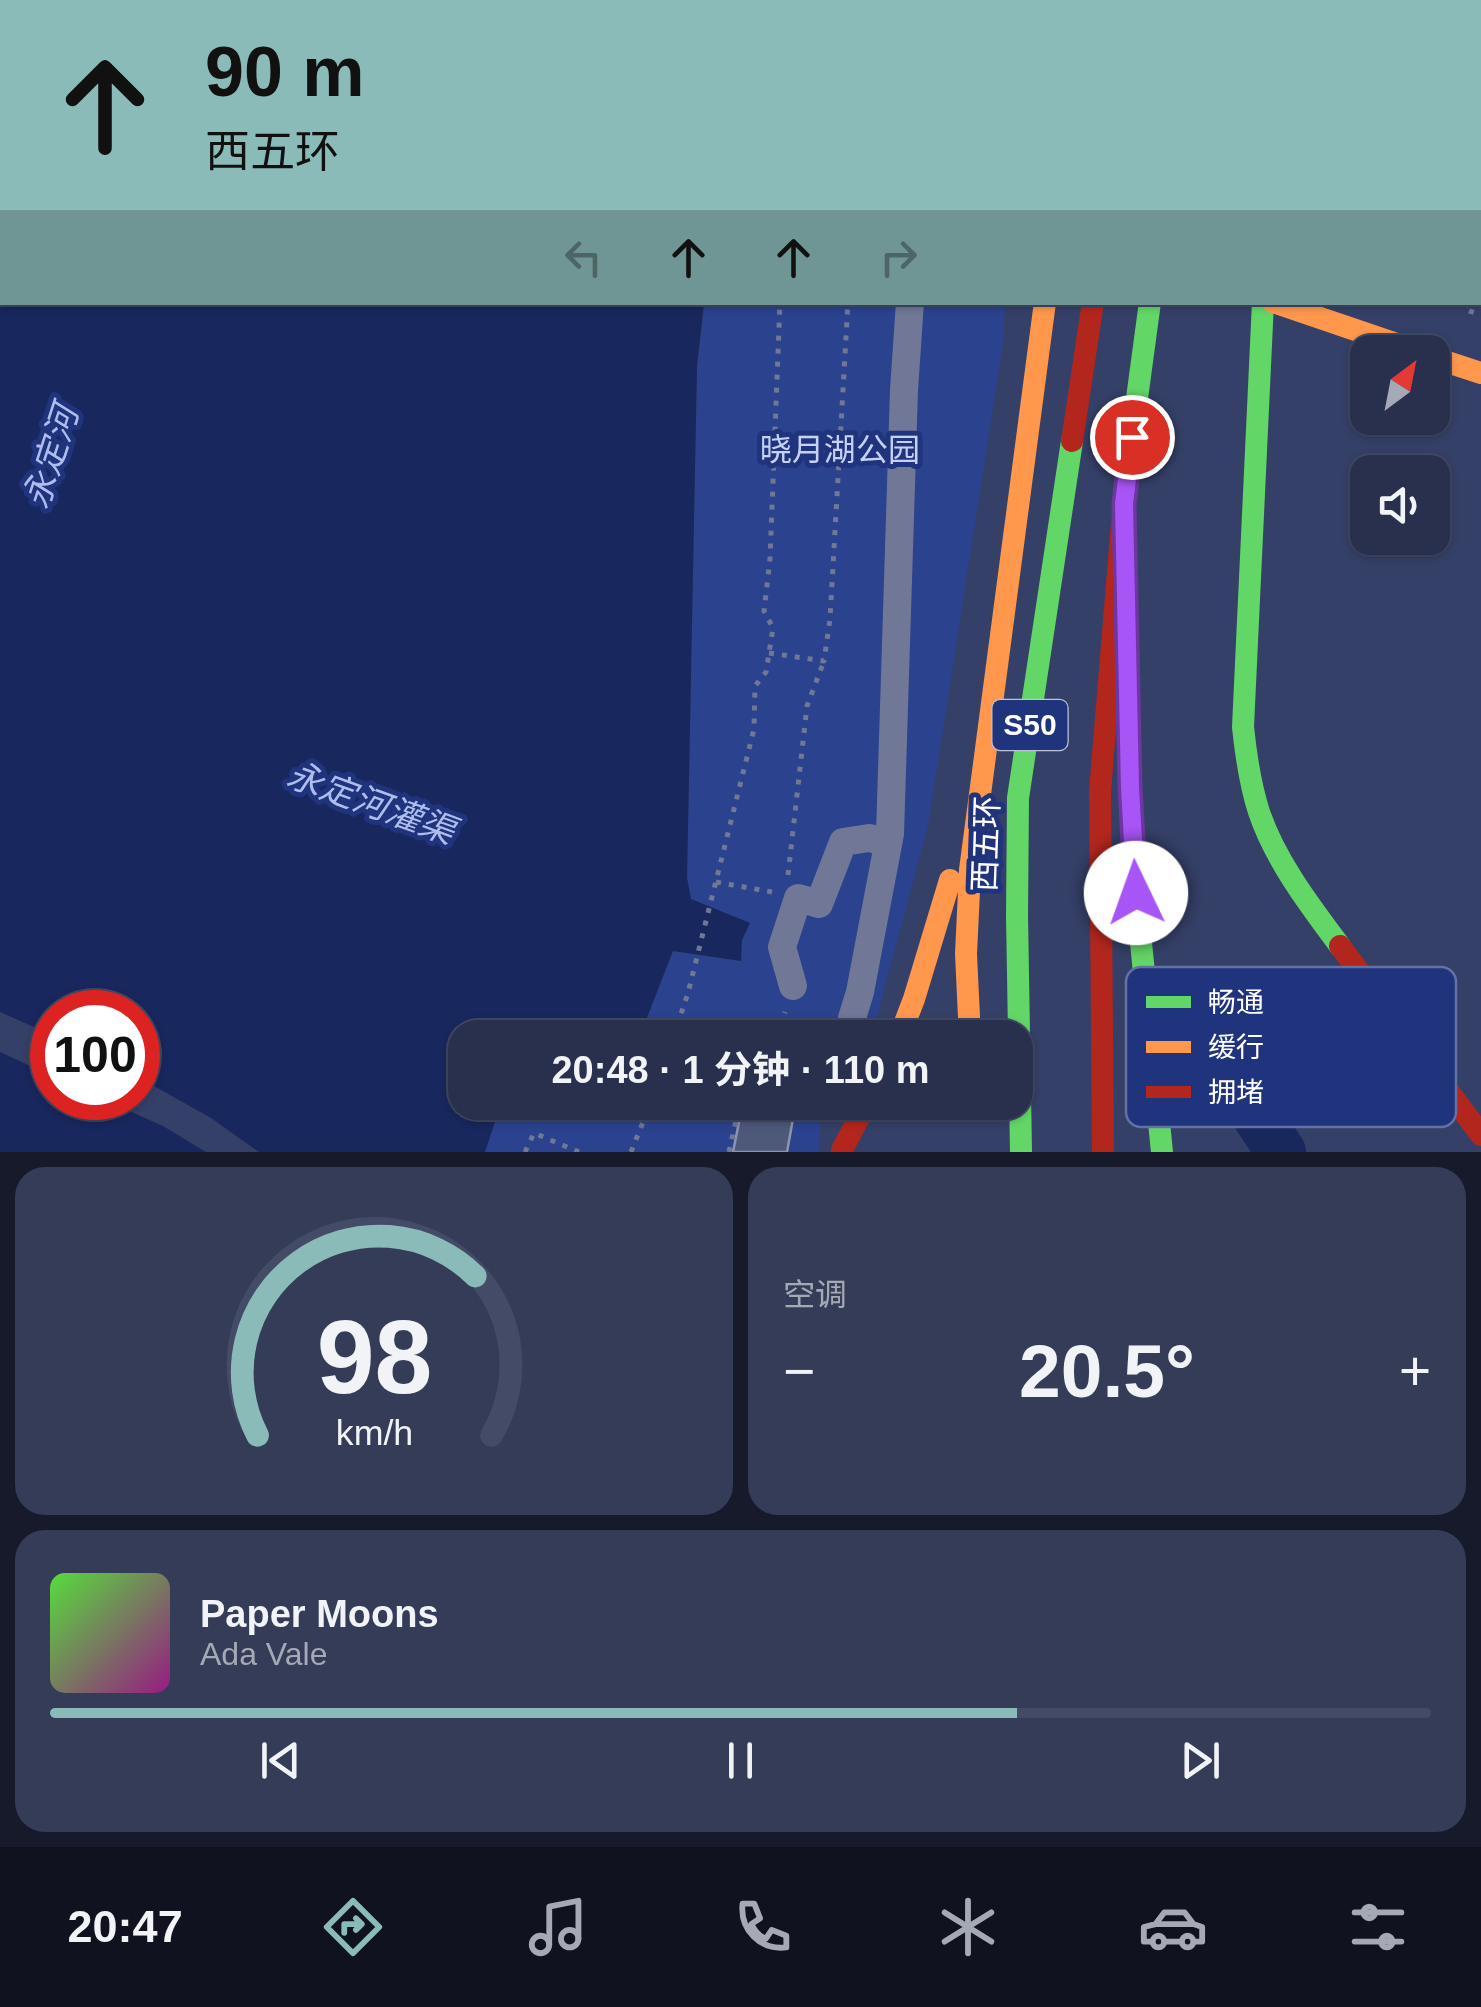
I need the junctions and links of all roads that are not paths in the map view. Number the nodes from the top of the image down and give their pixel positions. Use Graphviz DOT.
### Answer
graph roads {
  1 [pos="910,305"];
  2 [pos="1045,305"];
  3 [pos="1093,305"];
  4 [pos="1150,305"];
  5 [pos="1263,305"];
  6 [pos="1283,305"];
  7 [pos="1370,335"];
  8 [pos="1450,363"];
  9 [pos="1481,373"];
  10 [pos="1124,504"];
  11 [pos="1129,712"];
  12 [pos="980,784"];
  13 [pos="1132,805"];
  14 [pos="888,842"];
  15 [pos="1143,967"];
  16 [pos="1356,967"];
  17 [pos="793,986"];
  18 [pos="852,1020"];
  19 [pos="906,1020"];
  20 [pos="969,1020"];
  21 [pos="1456,1102"];
  22 [pos="845,1120"];
  23 [pos="858,1120"];
  24 [pos="1159,1127"];
  25 [pos="1481,1135"];
  26 [pos="842,1151"];
  27 [pos="1021,1152"];
  28 [pos="1103,1152"];
  29 [pos="1162,1152"];
  1 -- 14 [label="street"];
  2 -- 12 [label="main road"];
  3 -- 27 [label="main road, 西五环 / S50"];
  4 -- 10 [label="main road, S50"];
  5 -- 16 [label="main road"];
  6 -- 7 [label="main road"];
  8 -- 9 [label="main road"];
  10 -- 11 [label="main road"];
  10 -- 28 [label="main road, S50"];
  12 -- 19 [label="main road"];
  12 -- 20 [label="main road"];
  13 -- 15 [label="main road"];
  14 -- 17 [label="street"];
  14 -- 18 [label="street"];
  21 -- 25 [label="main road"];
  22 -- 26 [label="street"];
  23 -- 26 [label="main road"];
  24 -- 29 [label="main road"];
}
